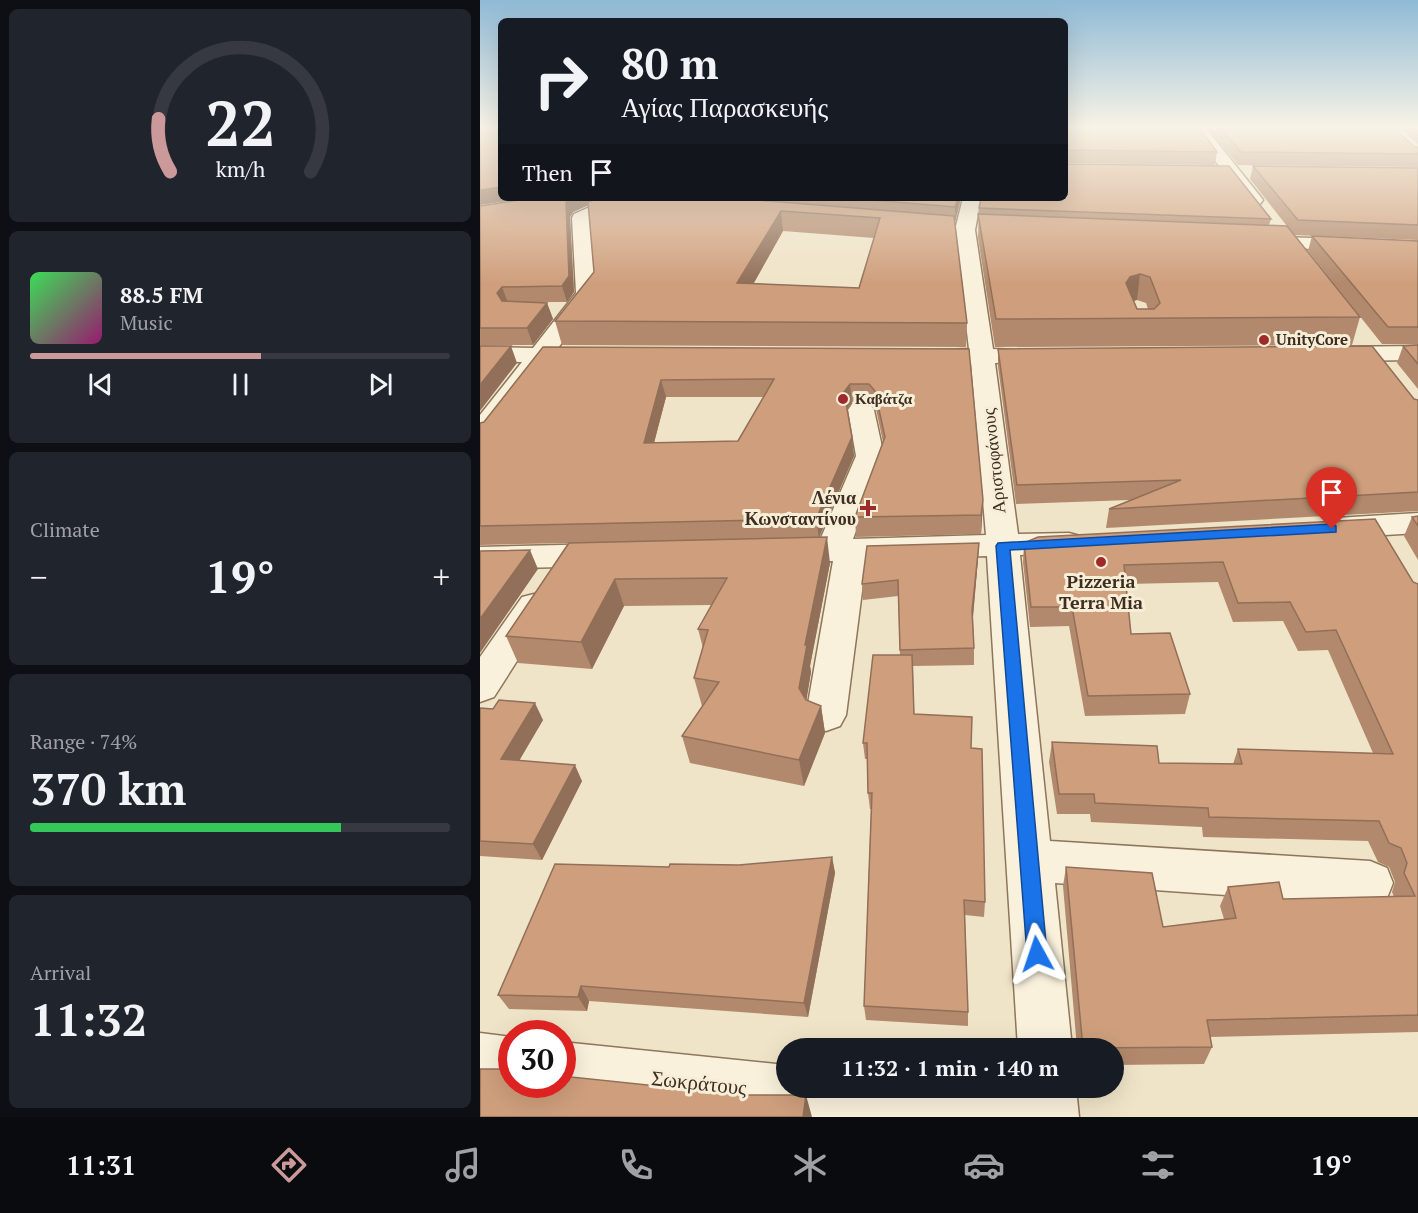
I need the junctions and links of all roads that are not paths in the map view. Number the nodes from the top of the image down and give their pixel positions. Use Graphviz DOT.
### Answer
graph roads {
  1 [pos="1237,178"];
  2 [pos="631,201"];
  3 [pos="971,201"];
  4 [pos="1240,242"];
  5 [pos="1288,243"];
  6 [pos="1418,248"];
  7 [pos="1302,262"];
  8 [pos="551,311"];
  9 [pos="574,311"];
  10 [pos="1418,353"];
  11 [pos="480,354"];
  12 [pos="982,355"];
  13 [pos="1304,355"];
  14 [pos="537,356"];
  15 [pos="609,356"];
  16 [pos="903,356"];
  17 [pos="1061,356"];
  18 [pos="861,410"];
  19 [pos="484,421"];
  20 [pos="1418,524"];
  21 [pos="1379,526"];
  22 [pos="1308,530"];
  23 [pos="1097,541"];
  24 [pos="1003,546"];
  25 [pos="842,551"];
  26 [pos="752,553"];
  27 [pos="636,555"];
  28 [pos="1396,555"];
  29 [pos="567,556"];
  30 [pos="480,558"];
  31 [pos="480,687"];
  32 [pos="826,715"];
  33 [pos="1029,860"];
  34 [pos="1370,883"];
  35 [pos="1044,1038"];
  36 [pos="480,1060"];
  37 [pos="498,1062"];
  38 [pos="576,1070"];
  39 [pos="1049,1098"];
  40 [pos="1015,1117"];
  41 [pos="1050,1117"];
  1 -- 5 [label="street"];
  2 -- 9 [label="street"];
  3 -- 12 [label="street, Αριστοφάνους"];
  4 -- 5 [label="street"];
  5 -- 6 [label="street"];
  5 -- 7 [label="street"];
  8 -- 9 [label="street"];
  9 -- 14 [label="street"];
  10 -- 13 [label="street"];
  11 -- 14 [label="street"];
  12 -- 16 [label="street"];
  12 -- 17 [label="street"];
  12 -- 24 [label="street, Αριστοφάνους"];
  14 -- 15 [label="street"];
  14 -- 19 [label="street"];
  18 -- 25 [label="street"];
  20 -- 21 [label="street"];
  21 -- 22 [label="street"];
  21 -- 28 [label="street"];
  23 -- 24 [label="street"];
  24 -- 25 [label="street"];
  24 -- 33 [label="street, Αριστοφάνους"];
  25 -- 26 [label="street"];
  25 -- 32 [label="street"];
  27 -- 29 [label="street"];
  29 -- 30 [label="street"];
  29 -- 31 [label="street"];
  33 -- 34 [label="street"];
  33 -- 35 [label="street, Αριστοφάνους"];
  36 -- 37 [label="street"];
  38 -- 40 [label="street, Σωκράτους"];
  39 -- 41 [label="street"];
}
